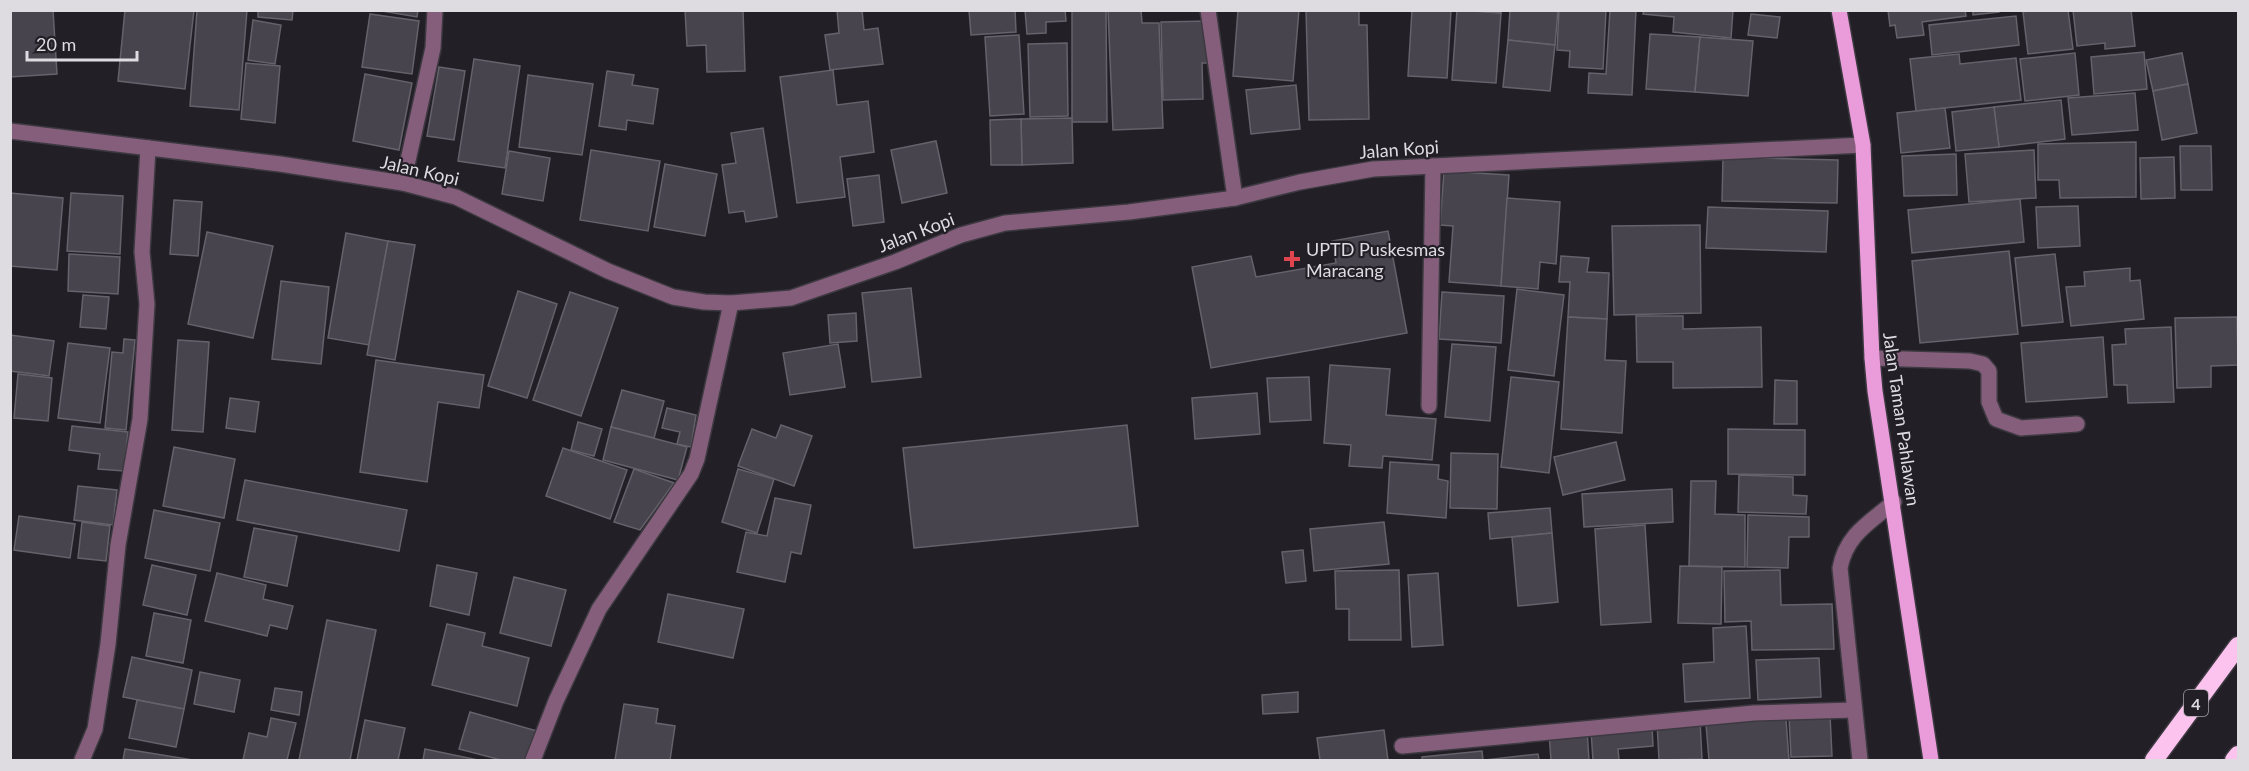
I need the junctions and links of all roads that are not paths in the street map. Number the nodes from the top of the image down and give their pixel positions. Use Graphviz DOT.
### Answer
graph roads {
  1 [pos="435,10"];
  2 [pos="1208,10"];
  3 [pos="1839,10"];
  4 [pos="10,131"];
  5 [pos="1863,145"];
  6 [pos="148,148"];
  7 [pos="1433,166"];
  8 [pos="403,183"];
  9 [pos="1235,198"];
  10 [pos="731,303"];
  11 [pos="1872,358"];
  12 [pos="1430,406"];
  13 [pos="2077,424"];
  14 [pos="1894,502"];
  15 [pos="2238,646"];
  16 [pos="1854,711"];
  17 [pos="1402,746"];
  18 [pos="2238,755"];
  19 [pos="82,760"];
  20 [pos="532,760"];
  21 [pos="1860,760"];
  22 [pos="1931,760"];
  23 [pos="2154,760"];
  24 [pos="2234,760"];
  1 -- 8 [label="street"];
  2 -- 9 [label="street"];
  3 -- 5 [label="main road, Jalan Taman Pahlawan"];
  4 -- 6 [label="street, Jalan Kopi"];
  5 -- 7 [label="street, Jalan Kopi"];
  5 -- 11 [label="main road, Jalan Taman Pahlawan"];
  6 -- 8 [label="street, Jalan Kopi"];
  6 -- 19 [label="street"];
  7 -- 9 [label="street, Jalan Kopi"];
  7 -- 12 [label="street"];
  8 -- 10 [label="street, Jalan Kopi"];
  9 -- 10 [label="street, Jalan Kopi"];
  10 -- 20 [label="street"];
  11 -- 13 [label="street"];
  11 -- 14 [label="main road, Jalan Taman Pahlawan"];
  14 -- 16 [label="street"];
  14 -- 22 [label="main road, Jalan Taman Pahlawan"];
  15 -- 23 [label="highway, 4"];
  16 -- 17 [label="street"];
  16 -- 21 [label="street"];
  18 -- 24 [label="highway"];
}
